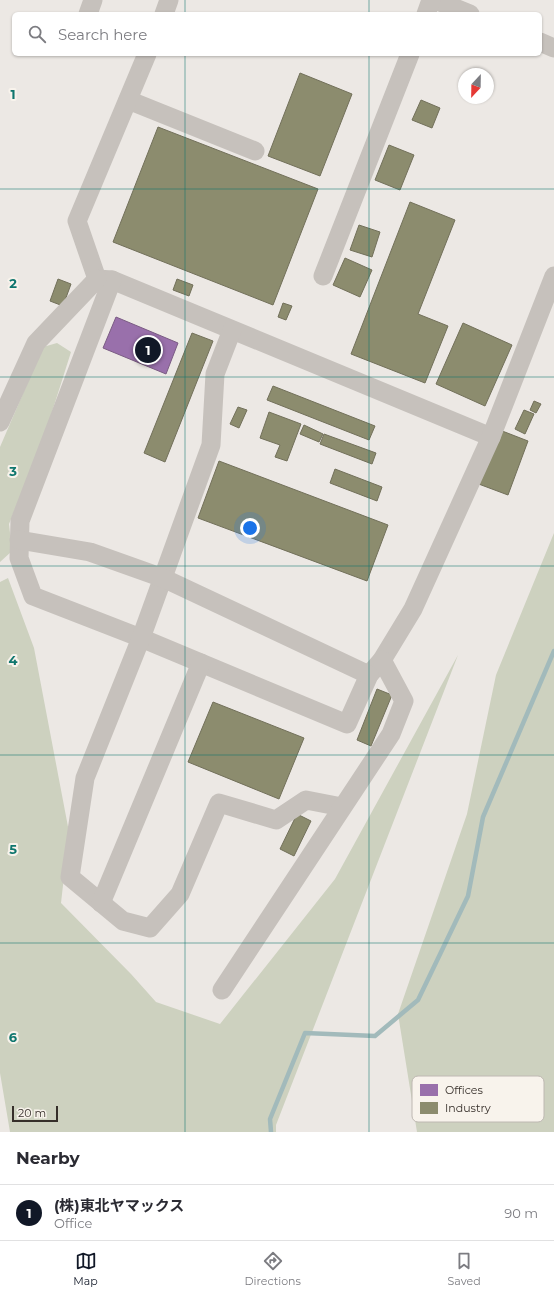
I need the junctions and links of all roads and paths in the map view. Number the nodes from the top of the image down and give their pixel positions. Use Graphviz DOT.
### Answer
graph roads {
  1 [pos="93,0"];
  2 [pos="170,0"];
  3 [pos="432,0"];
  4 [pos="435,0"];
  5 [pos="89,12"];
  6 [pos="165,12"];
  7 [pos="427,12"];
  8 [pos="465,12"];
  9 [pos="542,43"];
  10 [pos="554,48"];
  11 [pos="146,56"];
  12 [pos="409,56"];
  13 [pos="128,100"];
  14 [pos="255,151"];
  15 [pos="323,276"];
  16 [pos="554,276"];
  17 [pos="105,279"];
  18 [pos="232,330"];
  19 [pos="0,422"];
  20 [pos="491,437"];
  21 [pos="19,540"];
  22 [pos="163,578"];
  23 [pos="141,638"];
  24 [pos="382,660"];
  25 [pos="201,663"];
  26 [pos="369,675"];
  27 [pos="342,807"];
  28 [pos="101,903"];
  29 [pos="222,990"];
  1 -- 5 [label="street"];
  2 -- 6 [label="street"];
  3 -- 7 [label="street"];
  4 -- 8 [label="street"];
  9 -- 10 [label="street"];
  11 -- 13 [label="street"];
  12 -- 15 [label="street"];
  13 -- 14 [label="street"];
  13 -- 17 [label="street"];
  16 -- 20 [label="street"];
  17 -- 18 [label="street"];
  17 -- 19 [label="street"];
  17 -- 21 [label="street"];
  18 -- 20 [label="street"];
  18 -- 22 [label="street"];
  20 -- 24 [label="street"];
  21 -- 22 [label="street"];
  21 -- 23 [label="street"];
  22 -- 23 [label="street"];
  22 -- 26 [label="street"];
  23 -- 25 [label="street"];
  23 -- 28 [label="street"];
  24 -- 26 [label="street"];
  24 -- 27 [label="street"];
  25 -- 26 [label="street"];
  25 -- 28 [label="street"];
  27 -- 28 [label="street"];
  27 -- 29 [label="street"];
}
